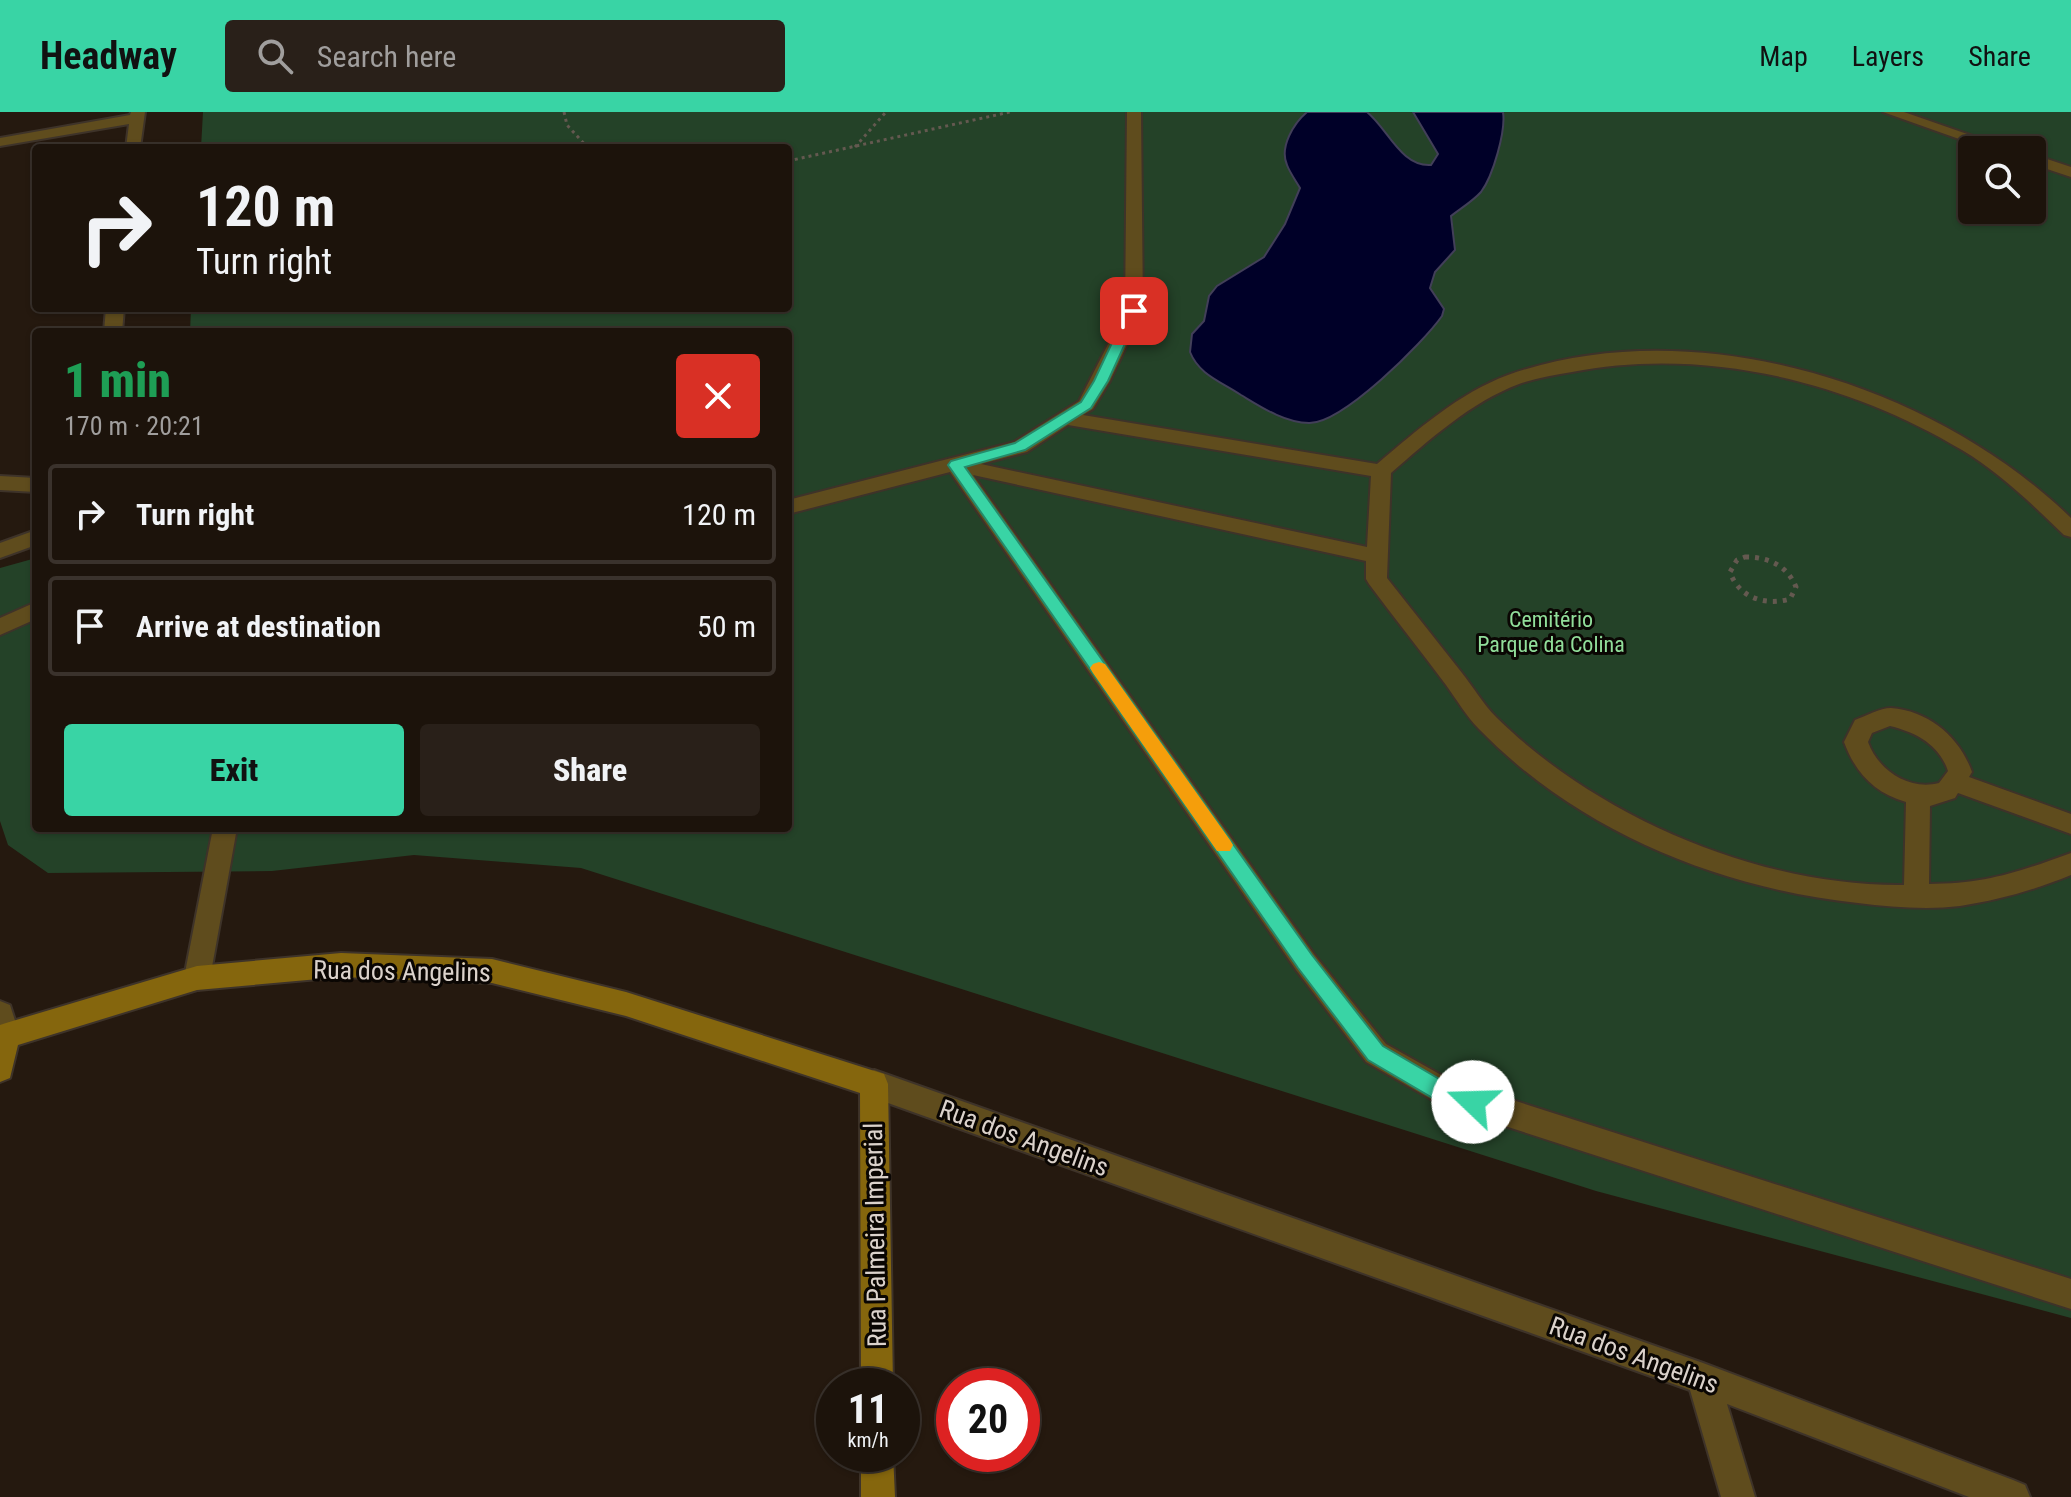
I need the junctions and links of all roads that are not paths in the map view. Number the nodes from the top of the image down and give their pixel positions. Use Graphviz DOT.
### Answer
graph roads {
  1 [pos="1134,112"];
  2 [pos="1890,112"];
  3 [pos="137,115"];
  4 [pos="1963,136"];
  5 [pos="0,142"];
  6 [pos="133,144"];
  7 [pos="2046,164"];
  8 [pos="2071,172"];
  9 [pos="1067,419"];
  10 [pos="956,465"];
  11 [pos="1381,471"];
  12 [pos="0,483"];
  13 [pos="32,485"];
  14 [pos="792,506"];
  15 [pos="2071,530"];
  16 [pos="32,539"];
  17 [pos="0,551"];
  18 [pos="1377,556"];
  19 [pos="32,612"];
  20 [pos="0,627"];
  21 [pos="1957,783"];
  22 [pos="1918,795"];
  23 [pos="2071,824"];
  24 [pos="224,832"];
  25 [pos="2071,864"];
  26 [pos="1916,896"];
  27 [pos="197,978"];
  28 [pos="2,1029"];
  29 [pos="0,1069"];
  30 [pos="874,1084"];
  31 [pos="2071,1294"];
  32 [pos="877,1368"];
  33 [pos="1703,1379"];
  34 [pos="877,1472"];
  35 [pos="878,1497"];
  36 [pos="1738,1497"];
  37 [pos="2013,1497"];
  1 -- 9 [label="street"];
  2 -- 4 [label="street"];
  3 -- 5 [label="street"];
  3 -- 6 [label="street"];
  7 -- 8 [label="street"];
  9 -- 10 [label="street"];
  9 -- 11 [label="street"];
  10 -- 14 [label="street"];
  10 -- 18 [label="street"];
  10 -- 31 [label="street"];
  11 -- 15 [label="street"];
  11 -- 18 [label="street"];
  12 -- 13 [label="street"];
  16 -- 17 [label="street"];
  18 -- 26 [label="street"];
  19 -- 20 [label="street"];
  21 -- 22 [label="street"];
  21 -- 22 [label="street"];
  21 -- 23 [label="street"];
  22 -- 26 [label="street"];
  24 -- 27 [label="street"];
  25 -- 26 [label="street"];
  27 -- 28 [label="street, Rua dos Angelins"];
  27 -- 30 [label="street, Rua dos Angelins"];
  28 -- 29 [label="street"];
  30 -- 32 [label="street, Rua Palmeira Imperial"];
  30 -- 33 [label="street, Rua dos Angelins"];
  33 -- 36 [label="street"];
  33 -- 37 [label="street, Rua dos Angelins"];
  34 -- 35 [label="street"];
}
